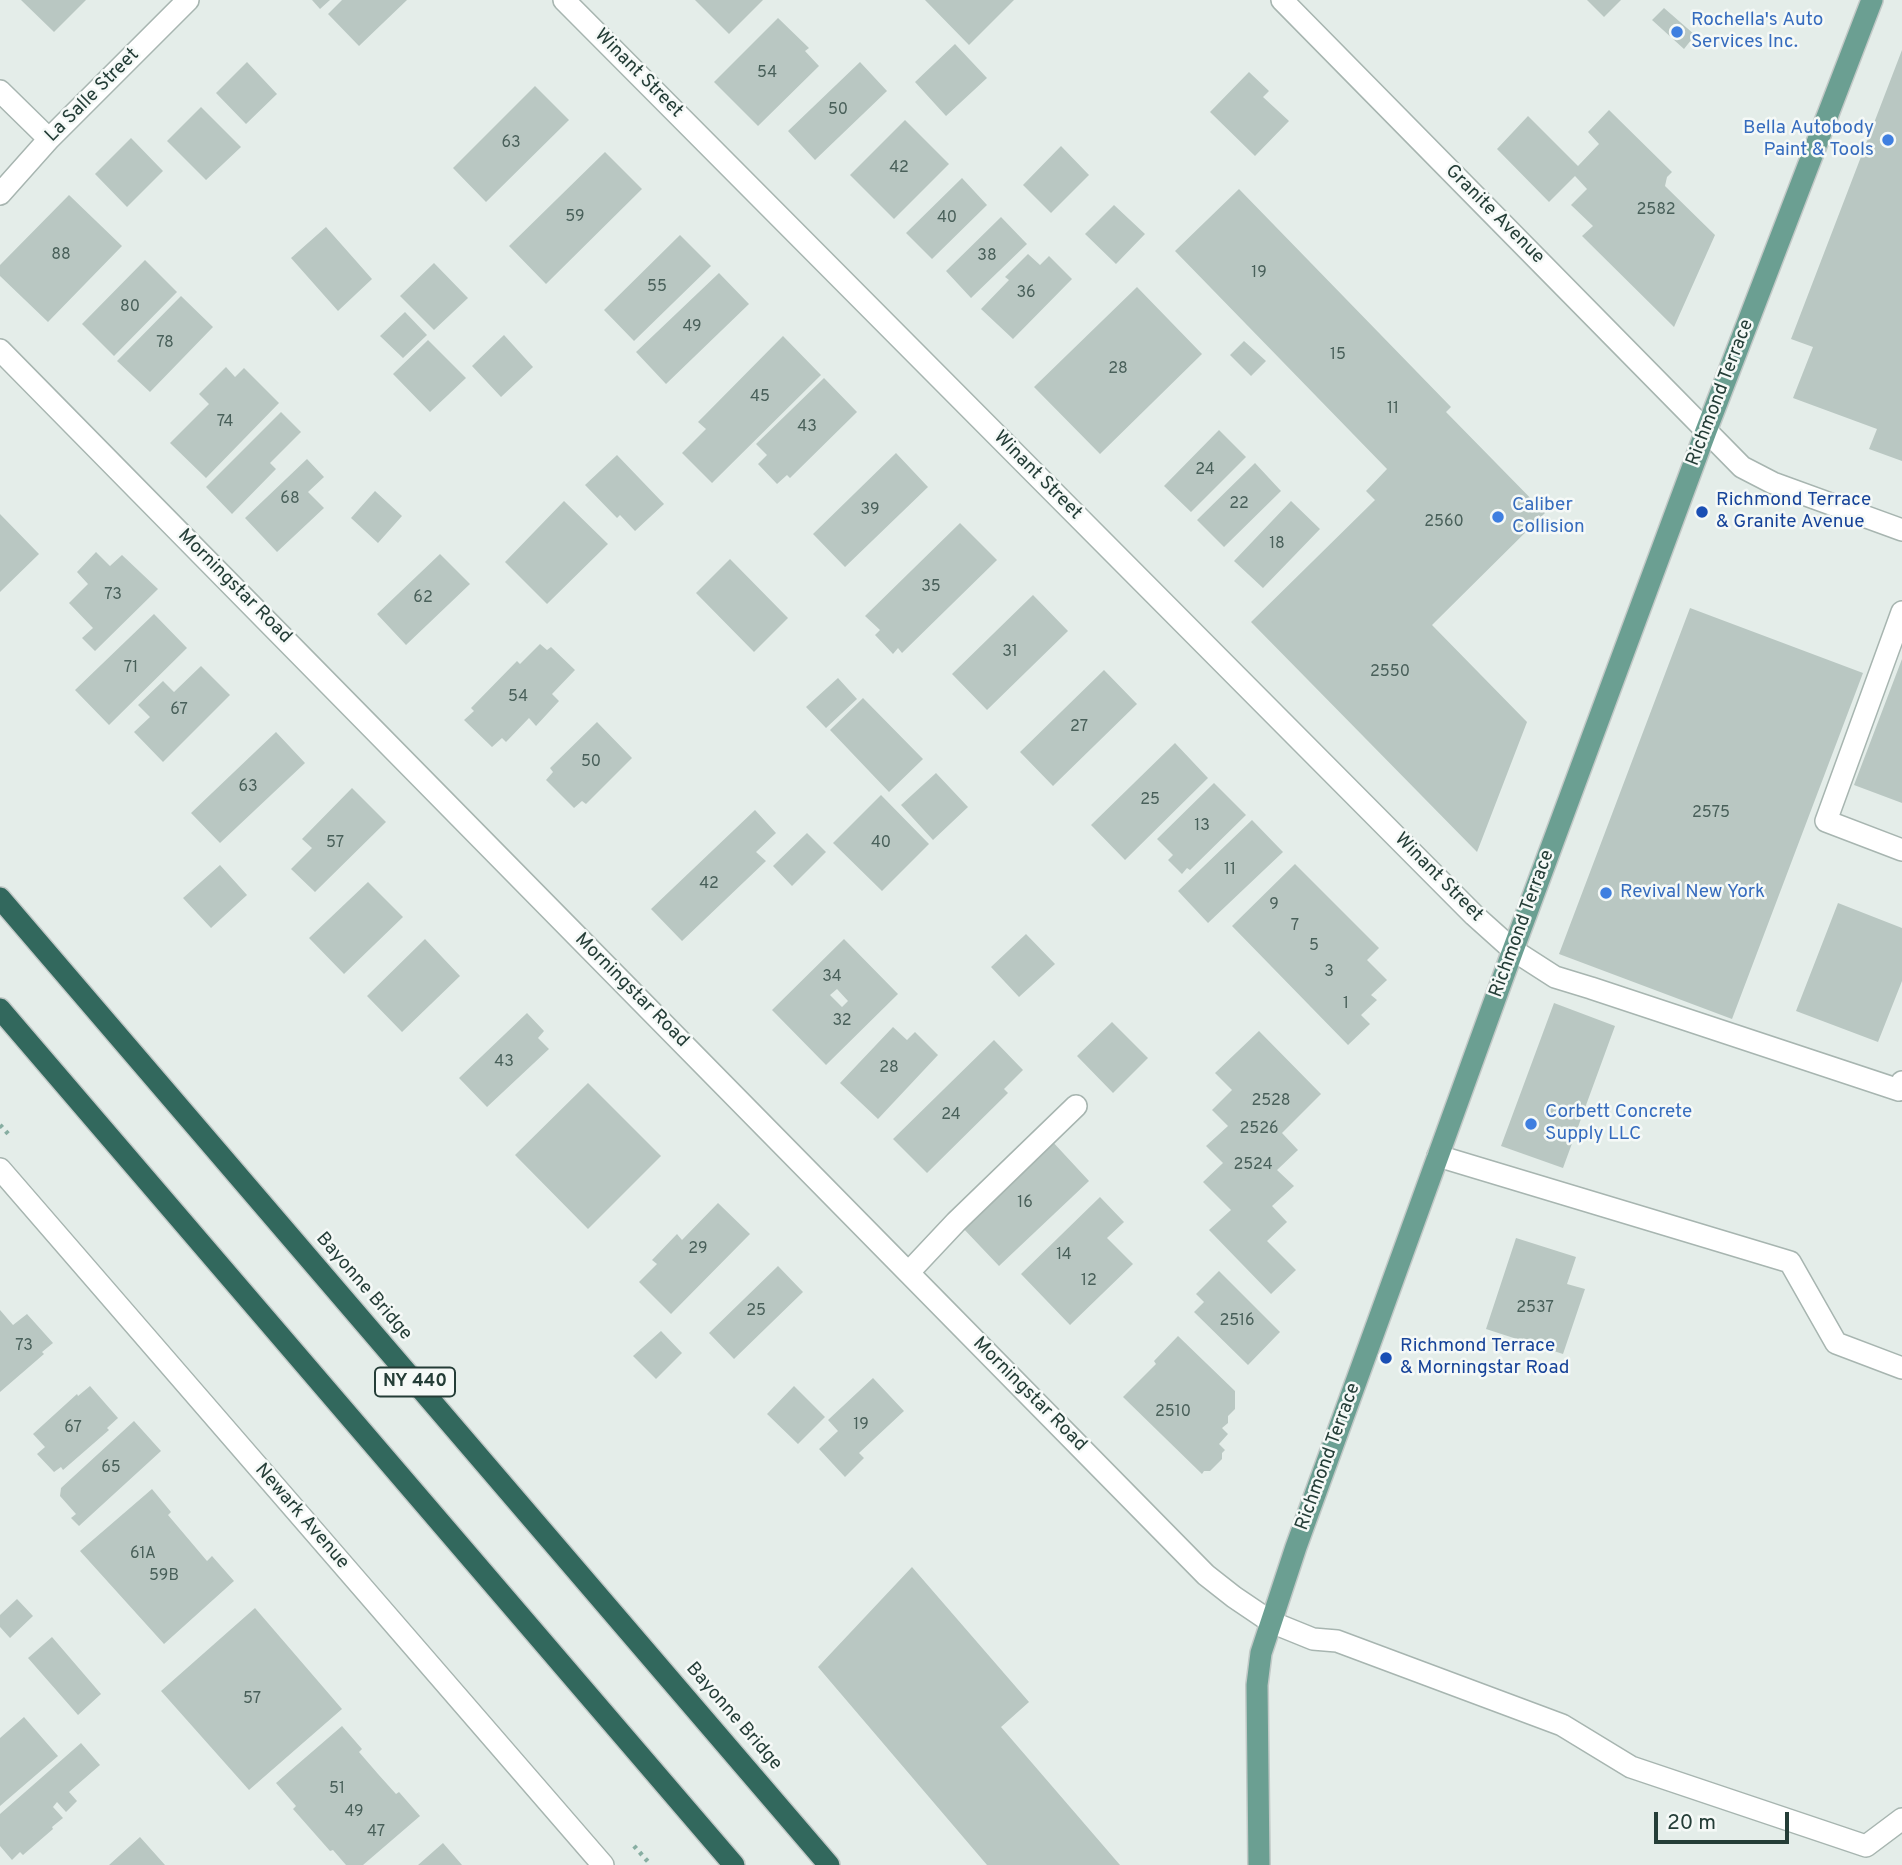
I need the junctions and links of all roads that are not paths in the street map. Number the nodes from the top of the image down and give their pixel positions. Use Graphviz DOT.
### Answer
graph roads {
  1 [pos="188,0"];
  2 [pos="564,0"];
  3 [pos="1282,0"];
  4 [pos="1872,0"];
  5 [pos="0,90"];
  6 [pos="49,139"];
  7 [pos="0,194"];
  8 [pos="0,350"];
  9 [pos="1706,431"];
  10 [pos="1902,530"];
  11 [pos="1902,612"];
  12 [pos="1902,850"];
  13 [pos="0,898"];
  14 [pos="1513,950"];
  15 [pos="0,1009"];
  16 [pos="1901,1088"];
  17 [pos="1076,1106"];
  18 [pos="1438,1156"];
  19 [pos="0,1169"];
  20 [pos="909,1272"];
  21 [pos="1902,1368"];
  22 [pos="1271,1622"];
  23 [pos="1902,1819"];
  24 [pos="603,1865"];
  25 [pos="734,1865"];
  26 [pos="829,1865"];
  27 [pos="1259,1865"];
  1 -- 6 [label="street, La Salle Street"];
  2 -- 14 [label="street, Winant Street"];
  3 -- 9 [label="street, Granite Avenue"];
  4 -- 9 [label="main road, Richmond Terrace"];
  5 -- 6 [label="street"];
  6 -- 7 [label="street, La Salle Street"];
  8 -- 20 [label="street, Morningstar Road"];
  9 -- 10 [label="street, Granite Avenue"];
  9 -- 14 [label="main road, Richmond Terrace"];
  11 -- 12 [label="street"];
  13 -- 26 [label="highway, Bayonne Bridge / NY 440"];
  14 -- 16 [label="street, Winant Street"];
  14 -- 18 [label="main road, Richmond Terrace"];
  15 -- 25 [label="highway"];
  17 -- 20 [label="street"];
  18 -- 21 [label="street"];
  18 -- 22 [label="main road, Richmond Terrace"];
  19 -- 24 [label="street, Newark Avenue"];
  20 -- 22 [label="street, Morningstar Road"];
  22 -- 23 [label="street, Morningstar Road"];
  22 -- 27 [label="main road, Richmond Terrace"];
}
